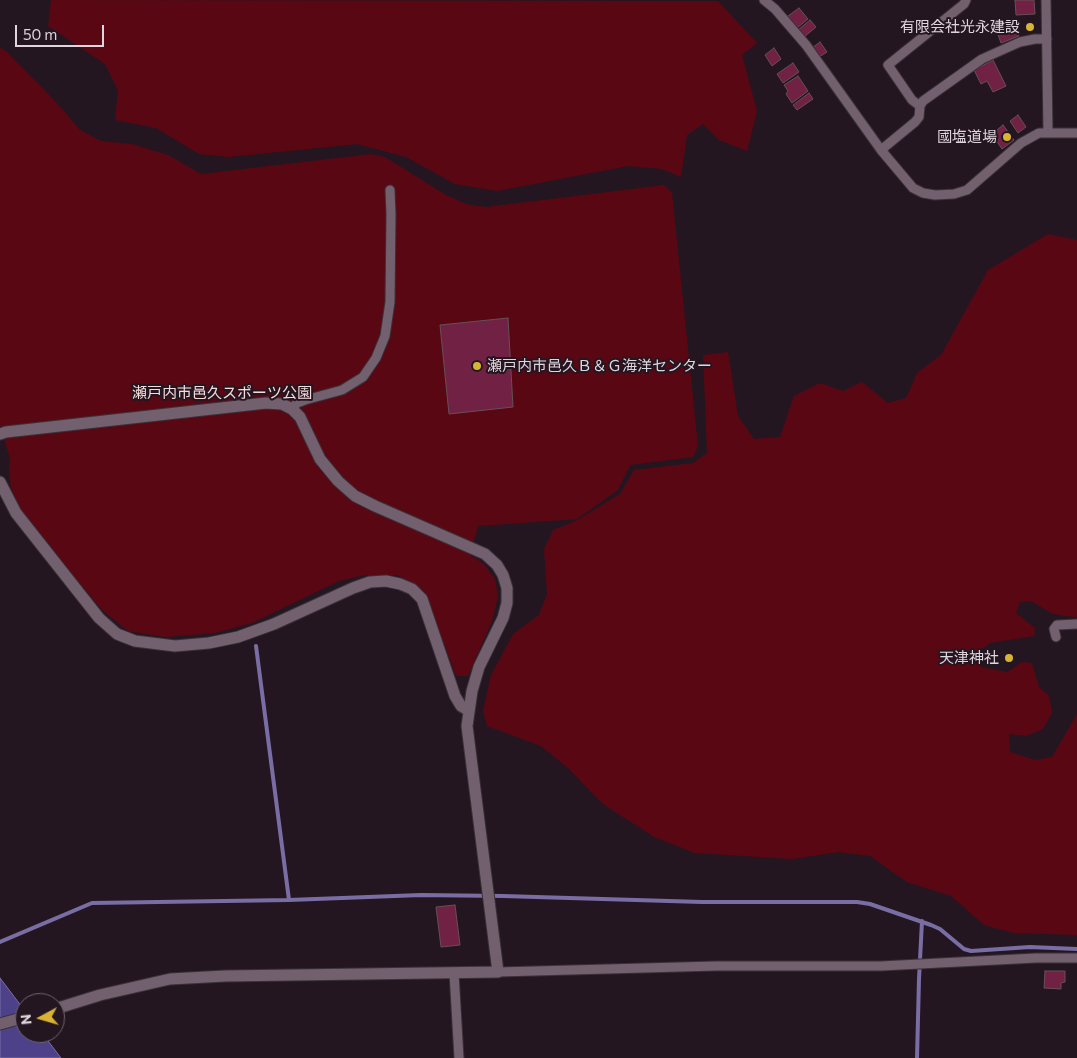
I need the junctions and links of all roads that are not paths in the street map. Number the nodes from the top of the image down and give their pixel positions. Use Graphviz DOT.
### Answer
graph roads {
  1 [pos="764,0"];
  2 [pos="966,0"];
  3 [pos="1046,0"];
  4 [pos="1047,39"];
  5 [pos="920,106"];
  6 [pos="1048,132"];
  7 [pos="1077,133"];
  8 [pos="881,150"];
  9 [pos="390,190"];
  10 [pos="292,409"];
  11 [pos="0,434"];
  12 [pos="0,482"];
  13 [pos="1077,624"];
  14 [pos="1056,637"];
  15 [pos="468,710"];
  16 [pos="1077,958"];
  17 [pos="498,972"];
  18 [pos="454,973"];
  19 [pos="65,1006"];
  20 [pos="15,1020"];
  21 [pos="0,1024"];
  22 [pos="459,1058"];
  1 -- 8 [label="street"];
  2 -- 5 [label="street"];
  3 -- 4 [label="street"];
  4 -- 5 [label="street"];
  4 -- 6 [label="street"];
  5 -- 8 [label="street"];
  6 -- 7 [label="street"];
  6 -- 8 [label="street"];
  9 -- 10 [label="street"];
  10 -- 11 [label="street"];
  10 -- 15 [label="street"];
  12 -- 15 [label="street"];
  13 -- 14 [label="street"];
  15 -- 17 [label="street"];
  16 -- 17 [label="street"];
  17 -- 18 [label="street"];
  18 -- 19 [label="street"];
  18 -- 22 [label="street"];
  20 -- 21 [label="street"];
}
